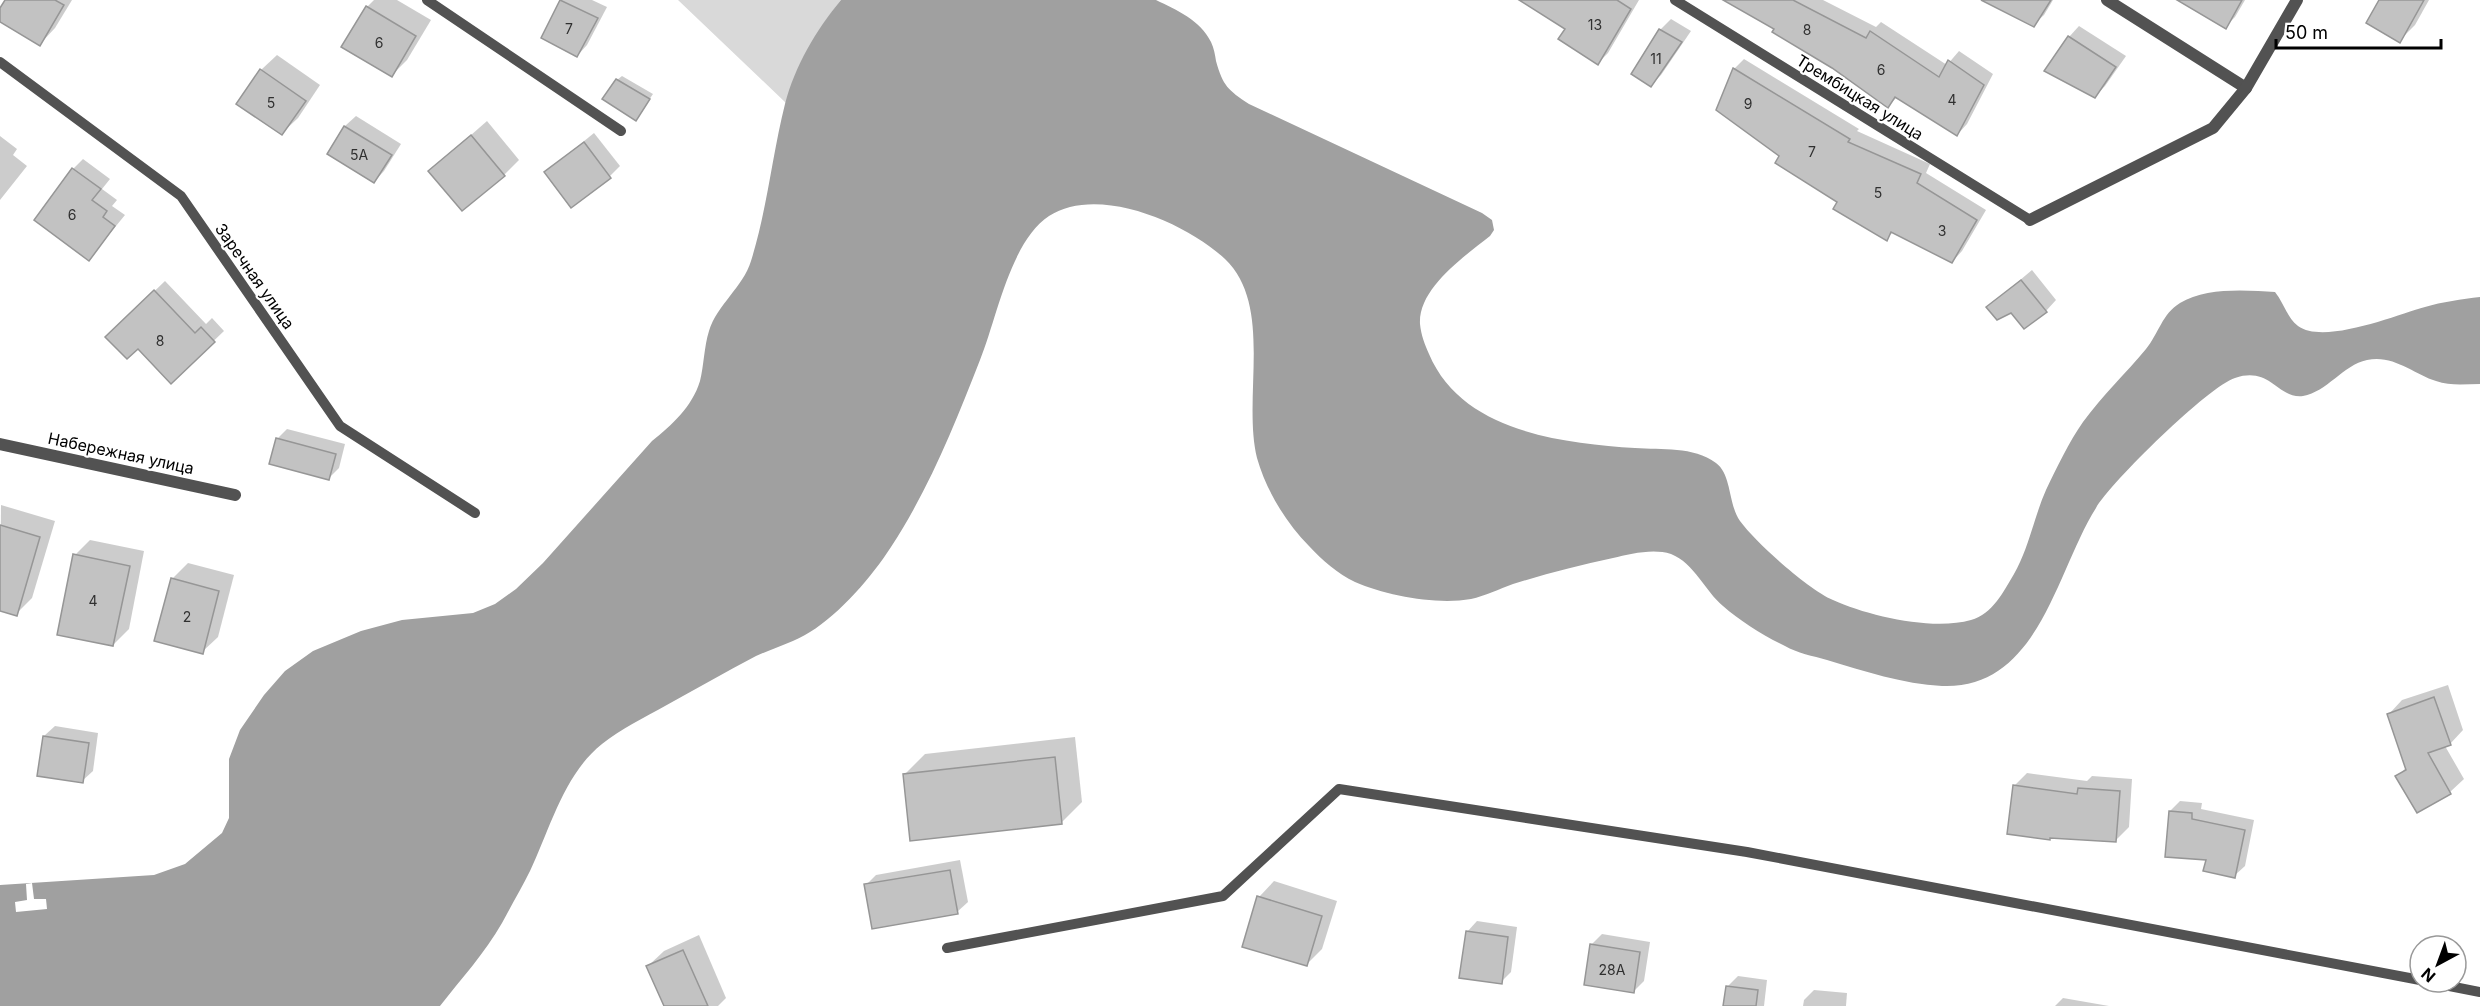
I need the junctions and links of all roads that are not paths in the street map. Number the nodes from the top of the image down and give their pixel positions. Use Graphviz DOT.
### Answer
graph roads {
  1 [pos="427,0"];
  2 [pos="1675,0"];
  3 [pos="2107,0"];
  4 [pos="2297,0"];
  5 [pos="0,62"];
  6 [pos="2246,88"];
  7 [pos="621,131"];
  8 [pos="2030,220"];
  9 [pos="0,444"];
  10 [pos="235,495"];
  11 [pos="476,513"];
  12 [pos="947,948"];
  13 [pos="2408,978"];
  1 -- 7 [label="lane"];
  2 -- 8 [label="lane, Трембицкая улица"];
  3 -- 6 [label="street"];
  4 -- 6 [label="street"];
  5 -- 11 [label="lane, Заречная улица"];
  6 -- 8 [label="street"];
  9 -- 10 [label="street, Набережная улица"];
  12 -- 13 [label="lane"];
}
